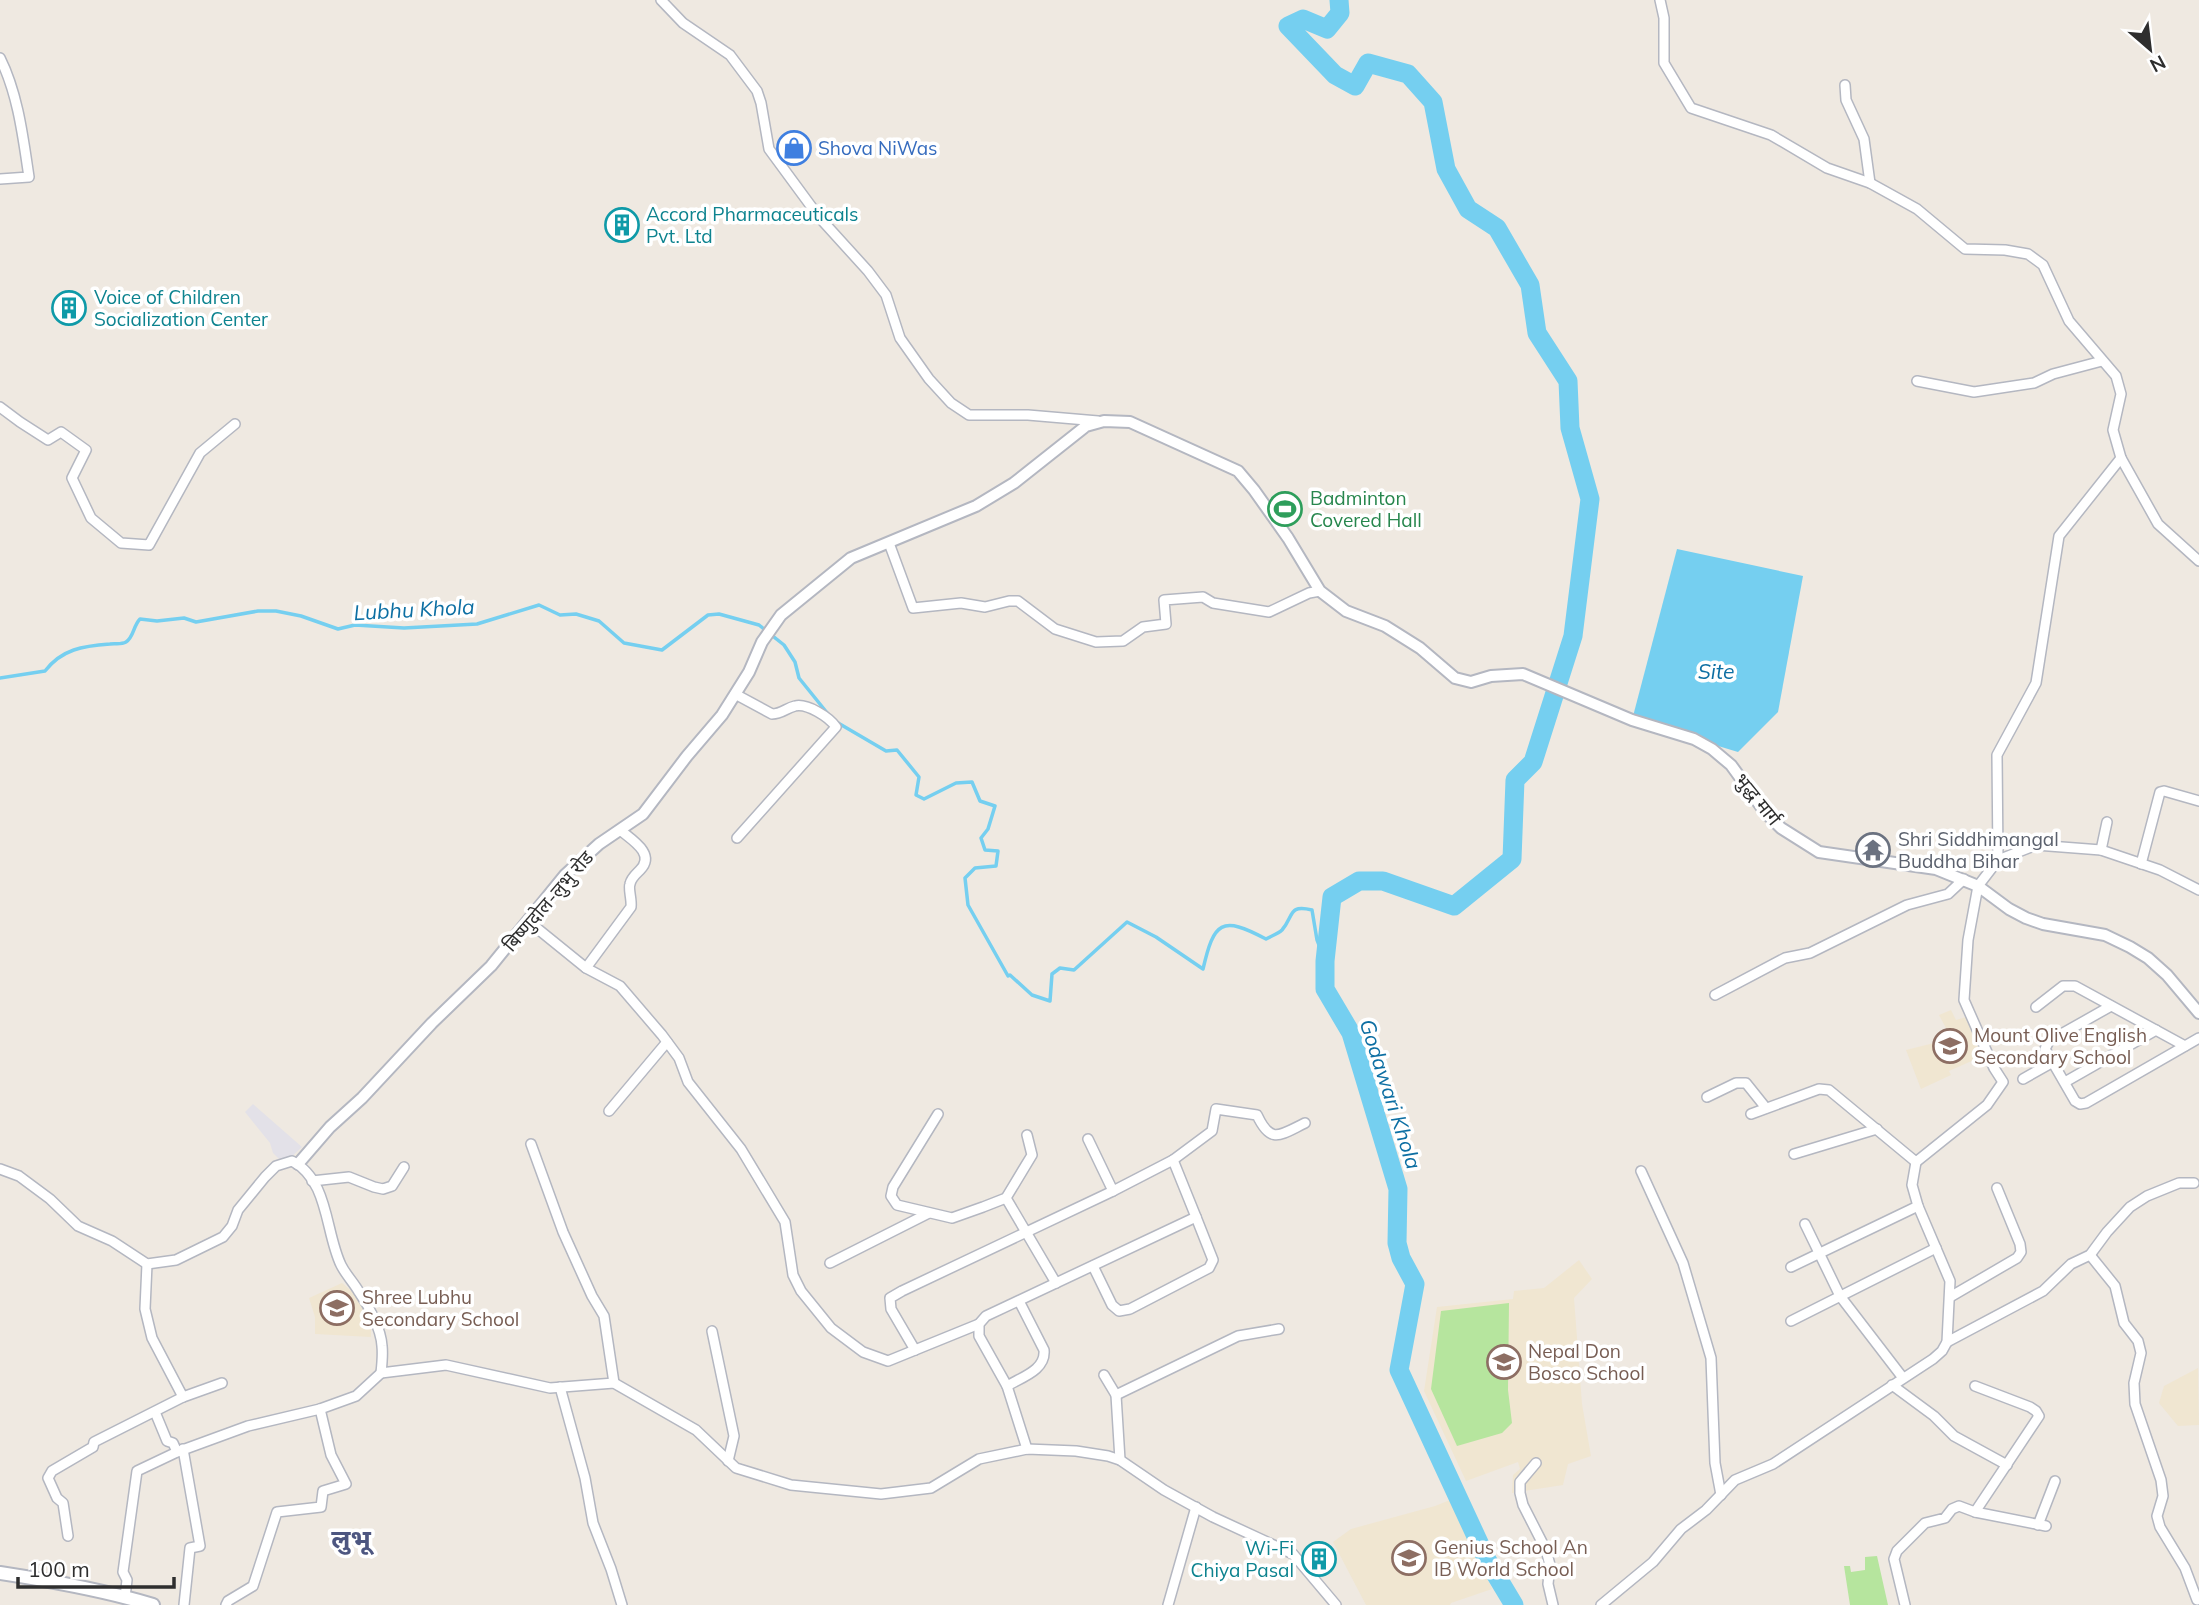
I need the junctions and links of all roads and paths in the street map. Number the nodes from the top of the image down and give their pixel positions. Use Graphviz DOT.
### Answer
graph roads {
  1 [pos="661,0"];
  2 [pos="1660,0"];
  3 [pos="0,58"];
  4 [pos="1845,85"];
  5 [pos="0,179"];
  6 [pos="1870,183"];
  7 [pos="2102,361"];
  8 [pos="1917,382"];
  9 [pos="0,407"];
  10 [pos="1104,421"];
  11 [pos="235,424"];
  12 [pos="2120,458"];
  13 [pos="889,543"];
  14 [pos="2199,561"];
  15 [pos="1320,591"];
  16 [pos="735,694"];
  17 [pos="2199,801"];
  18 [pos="2107,822"];
  19 [pos="620,830"];
  20 [pos="737,838"];
  21 [pos="2101,850"];
  22 [pos="1998,860"];
  23 [pos="2141,864"];
  24 [pos="1964,879"];
  25 [pos="1978,886"];
  26 [pos="2199,890"];
  27 [pos="528,921"];
  28 [pos="586,968"];
  29 [pos="1715,995"];
  30 [pos="2111,1006"];
  31 [pos="2036,1007"];
  32 [pos="2199,1013"];
  33 [pos="2156,1030"];
  34 [pos="2199,1038"];
  35 [pos="667,1042"];
  36 [pos="2185,1046"];
  37 [pos="2053,1062"];
  38 [pos="2023,1079"];
  39 [pos="2065,1082"];
  40 [pos="1707,1097"];
  41 [pos="1766,1108"];
  42 [pos="609,1111"];
  43 [pos="938,1114"];
  44 [pos="1751,1114"];
  45 [pos="1305,1123"];
  46 [pos="1877,1129"];
  47 [pos="1027,1135"];
  48 [pos="1088,1139"];
  49 [pos="531,1144"];
  50 [pos="1794,1154"];
  51 [pos="1173,1160"];
  52 [pos="1916,1162"];
  53 [pos="298,1164"];
  54 [pos="404,1167"];
  55 [pos="0,1168"];
  56 [pos="1641,1171"];
  57 [pos="312,1181"];
  58 [pos="2194,1183"];
  59 [pos="1997,1188"];
  60 [pos="1113,1191"];
  61 [pos="1006,1198"];
  62 [pos="1918,1206"];
  63 [pos="929,1213"];
  64 [pos="1196,1217"];
  65 [pos="1805,1224"];
  66 [pos="1025,1232"];
  67 [pos="1936,1248"];
  68 [pos="1819,1254"];
  69 [pos="2090,1255"];
  70 [pos="830,1263"];
  71 [pos="147,1264"];
  72 [pos="1093,1266"];
  73 [pos="1791,1267"];
  74 [pos="1056,1283"];
  75 [pos="1840,1296"];
  76 [pos="1950,1297"];
  77 [pos="1019,1301"];
  78 [pos="1791,1321"];
  79 [pos="979,1324"];
  80 [pos="1279,1329"];
  81 [pos="712,1331"];
  82 [pos="1947,1342"];
  83 [pos="915,1350"];
  84 [pos="382,1373"];
  85 [pos="1104,1375"];
  86 [pos="1903,1378"];
  87 [pos="222,1383"];
  88 [pos="614,1383"];
  89 [pos="1892,1385"];
  90 [pos="1007,1386"];
  91 [pos="1975,1386"];
  92 [pos="560,1387"];
  93 [pos="1116,1395"];
  94 [pos="183,1397"];
  95 [pos="320,1409"];
  96 [pos="155,1412"];
  97 [pos="1027,1449"];
  98 [pos="180,1451"];
  99 [pos="1120,1460"];
  100 [pos="728,1461"];
  101 [pos="1535,1463"];
  102 [pos="2007,1465"];
  103 [pos="2055,1480"];
  104 [pos="1721,1494"];
  105 [pos="1196,1507"];
  106 [pos="1975,1512"];
  107 [pos="68,1536"];
  108 [pos="0,1573"];
  109 [pos="125,1597"];
  110 [pos="2197,1600"];
  111 [pos="153,1605"];
  112 [pos="184,1605"];
  113 [pos="226,1605"];
  114 [pos="622,1605"];
  115 [pos="1168,1605"];
  116 [pos="1336,1605"];
  117 [pos="1553,1605"];
  118 [pos="1601,1605"];
  119 [pos="1905,1605"];
  1 -- 10 [label="street"];
  2 -- 6 [label="street"];
  3 -- 5 [label="street"];
  4 -- 6 [label="street"];
  6 -- 7 [label="street"];
  7 -- 8 [label="street"];
  7 -- 12 [label="street"];
  9 -- 11 [label="street"];
  10 -- 13 [label="street, बिष्णुदोल-लुभु रोड"];
  10 -- 15 [label="street"];
  12 -- 14 [label="street"];
  12 -- 22 [label="street"];
  13 -- 15 [label="street"];
  13 -- 16 [label="street, बिष्णुदोल-लुभु रोड"];
  15 -- 24 [label="street, भुद्ध मार्ग"];
  16 -- 19 [label="street, बिष्णुदोल-लुभु रोड"];
  16 -- 20 [label="street"];
  17 -- 23 [label="street"];
  18 -- 21 [label="street"];
  19 -- 27 [label="street, बिष्णुदोल-लुभु रोड"];
  19 -- 28 [label="street"];
  21 -- 22 [label="street"];
  21 -- 23 [label="street"];
  22 -- 25 [label="street"];
  23 -- 26 [label="street"];
  24 -- 25 [label="street, भुद्ध मार्ग"];
  24 -- 29 [label="street"];
  25 -- 32 [label="street, भुद्ध मार्ग"];
  25 -- 52 [label="street"];
  27 -- 28 [label="street"];
  27 -- 53 [label="street, बिष्णुदोल-लुभु रोड"];
  28 -- 35 [label="street"];
  30 -- 31 [label="street"];
  30 -- 33 [label="street"];
  30 -- 37 [label="street"];
  33 -- 36 [label="street"];
  33 -- 39 [label="street"];
  34 -- 36 [label="street"];
  35 -- 42 [label="street"];
  35 -- 83 [label="street"];
  36 -- 39 [label="street"];
  37 -- 38 [label="street"];
  37 -- 39 [label="street"];
  40 -- 41 [label="street"];
  41 -- 44 [label="street"];
  41 -- 46 [label="street"];
  43 -- 63 [label="street"];
  45 -- 51 [label="street"];
  46 -- 50 [label="street"];
  46 -- 52 [label="street"];
  47 -- 61 [label="street"];
  48 -- 60 [label="street"];
  49 -- 88 [label="street"];
  51 -- 60 [label="street"];
  51 -- 64 [label="street"];
  52 -- 62 [label="street"];
  53 -- 57 [label="street"];
  53 -- 71 [label="street"];
  54 -- 57 [label="street"];
  55 -- 71 [label="street"];
  56 -- 104 [label="street"];
  57 -- 84 [label="street"];
  58 -- 69 [label="street"];
  59 -- 76 [label="street"];
  60 -- 66 [label="street"];
  61 -- 63 [label="street"];
  61 -- 66 [label="street"];
  62 -- 67 [label="street"];
  62 -- 68 [label="street"];
  63 -- 70 [label="street"];
  64 -- 72 [label="street"];
  64 -- 72 [label="street"];
  65 -- 68 [label="street"];
  66 -- 74 [label="street"];
  66 -- 83 [label="street"];
  67 -- 75 [label="street"];
  67 -- 76 [label="street"];
  68 -- 73 [label="street"];
  68 -- 75 [label="street"];
  69 -- 82 [label="street"];
  69 -- 110 [label="street"];
  71 -- 94 [label="street"];
  72 -- 74 [label="street"];
  74 -- 77 [label="street"];
  75 -- 78 [label="street"];
  75 -- 86 [label="street"];
  76 -- 82 [label="street"];
  77 -- 79 [label="street"];
  77 -- 90 [label="street"];
  79 -- 83 [label="street"];
  79 -- 90 [label="street"];
  80 -- 93 [label="street"];
  81 -- 100 [label="street"];
  82 -- 86 [label="street"];
  84 -- 92 [label="street"];
  84 -- 95 [label="street"];
  85 -- 93 [label="street"];
  86 -- 89 [label="street"];
  87 -- 94 [label="street"];
  88 -- 92 [label="street"];
  88 -- 100 [label="street"];
  89 -- 102 [label="street"];
  89 -- 104 [label="street"];
  90 -- 97 [label="street"];
  91 -- 102 [label="street"];
  92 -- 114 [label="street"];
  93 -- 99 [label="street"];
  94 -- 96 [label="street"];
  95 -- 98 [label="street"];
  95 -- 113 [label="street"];
  96 -- 98 [label="street"];
  96 -- 107 [label="street"];
  97 -- 99 [label="street"];
  97 -- 100 [label="street"];
  98 -- 109 [label="street"];
  98 -- 112 [label="street"];
  99 -- 105 [label="street"];
  101 -- 117 [label="street"];
  102 -- 106 [label="street"];
  103 -- 106 [label="street"];
  104 -- 118 [label="street"];
  105 -- 115 [label="street"];
  105 -- 116 [label="street"];
  106 -- 119 [label="street"];
  108 -- 109 [label="main road"];
  109 -- 111 [label="main road"];
}
